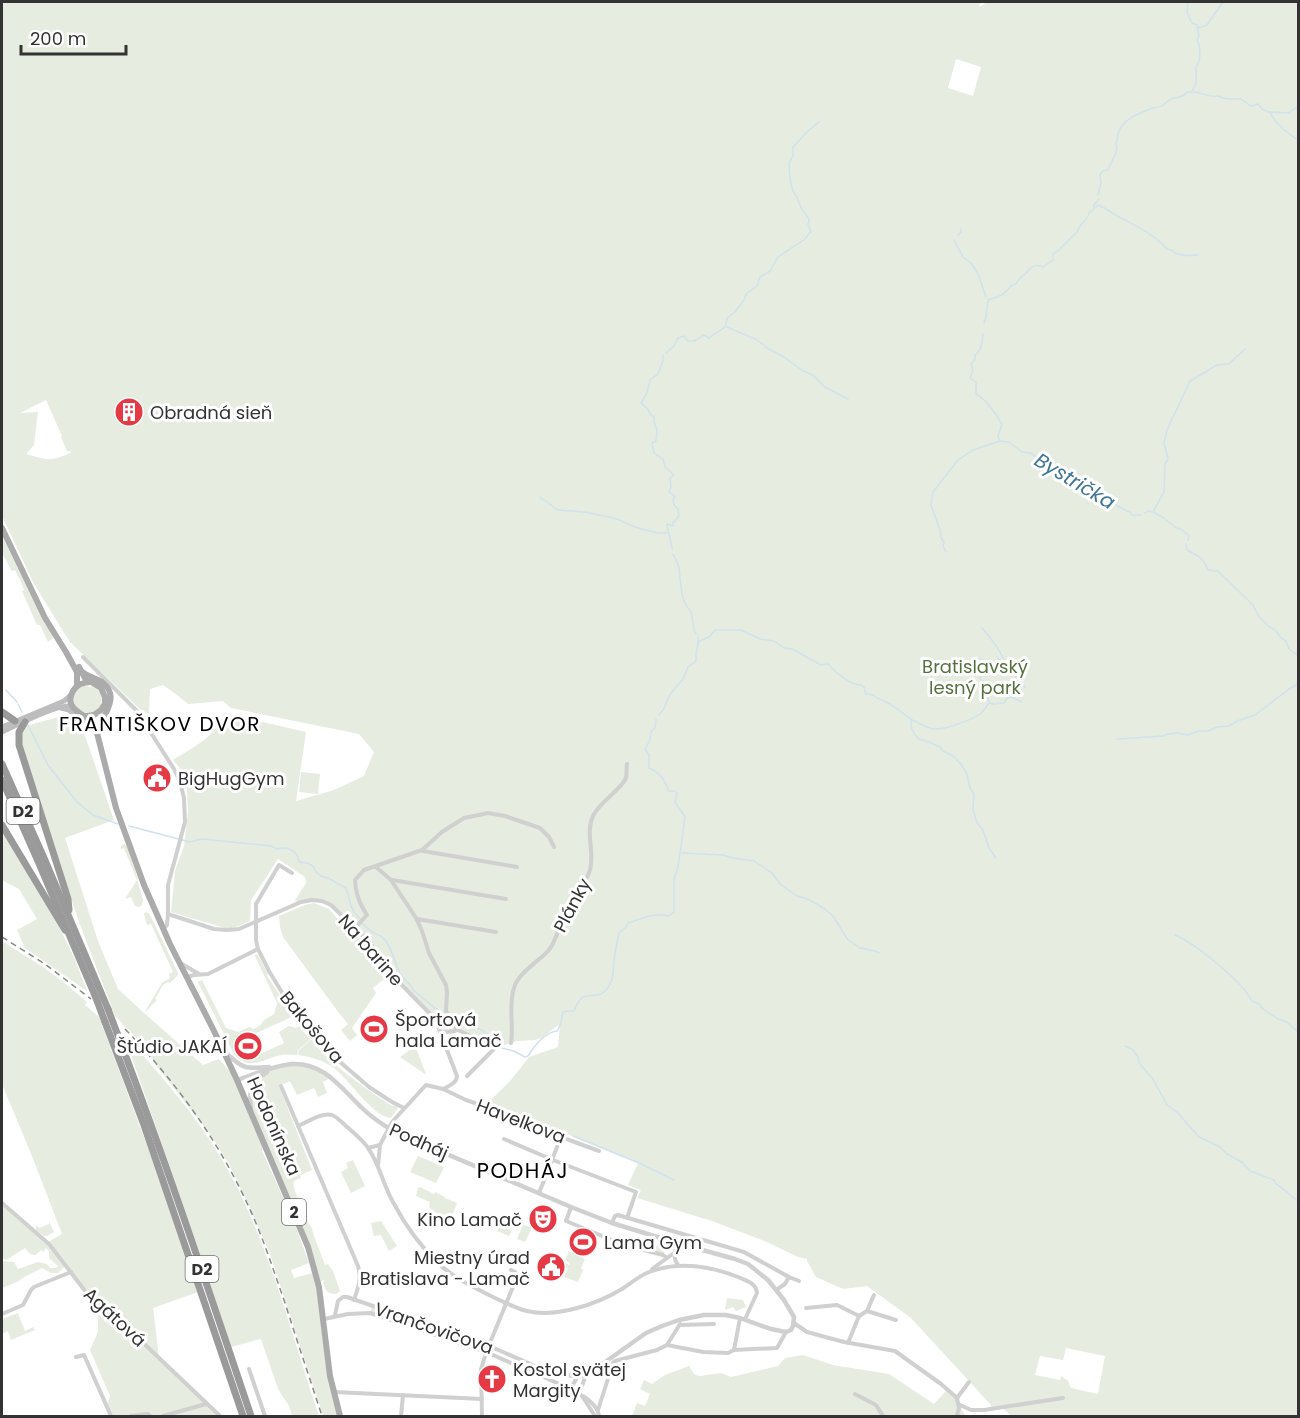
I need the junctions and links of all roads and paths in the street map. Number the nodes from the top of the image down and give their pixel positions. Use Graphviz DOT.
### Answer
graph roads {
  1 [pos="2,528"];
  2 [pos="37,601"];
  3 [pos="83,657"];
  4 [pos="80,669"];
  5 [pos="91,682"];
  6 [pos="77,686"];
  7 [pos="72,694"];
  8 [pos="73,706"];
  9 [pos="59,708"];
  10 [pos="2,712"];
  11 [pos="100,712"];
  12 [pos="87,716"];
  13 [pos="26,719"];
  14 [pos="15,722"];
  15 [pos="2,727"];
  16 [pos="99,729"];
  17 [pos="2,732"];
  18 [pos="2,764"];
  19 [pos="627,764"];
  20 [pos="2,780"];
  21 [pos="2,825"];
  22 [pos="554,847"];
  23 [pos="423,850"];
  24 [pos="375,867"];
  25 [pos="517,867"];
  26 [pos="292,873"];
  27 [pos="391,880"];
  28 [pos="506,899"];
  29 [pos="168,914"];
  30 [pos="70,917"];
  31 [pos="416,918"];
  32 [pos="256,921"];
  33 [pos="355,928"];
  34 [pos="163,929"];
  35 [pos="496,932"];
  36 [pos="73,942"];
  37 [pos="258,949"];
  38 [pos="179,963"];
  39 [pos="200,974"];
  40 [pos="187,977"];
  41 [pos="456,1025"];
  42 [pos="440,1033"];
  43 [pos="511,1042"];
  44 [pos="224,1051"];
  45 [pos="274,1067"];
  46 [pos="467,1076"];
  47 [pos="237,1080"];
  48 [pos="281,1086"];
  49 [pos="443,1089"];
  50 [pos="404,1108"];
  51 [pos="142,1109"];
  52 [pos="251,1112"];
  53 [pos="148,1124"];
  54 [pos="297,1126"];
  55 [pos="388,1128"];
  56 [pos="561,1137"];
  57 [pos="504,1139"];
  58 [pos="380,1145"];
  59 [pos="368,1148"];
  60 [pos="599,1151"];
  61 [pos="553,1160"];
  62 [pos="378,1166"];
  63 [pos="539,1193"];
  64 [pos="2,1203"];
  65 [pos="571,1207"];
  66 [pos="627,1218"];
  67 [pos="612,1223"];
  68 [pos="677,1243"];
  69 [pos="674,1253"];
  70 [pos="667,1258"];
  71 [pos="678,1265"];
  72 [pos="511,1270"];
  73 [pos="70,1272"];
  74 [pos="649,1272"];
  75 [pos="789,1277"];
  76 [pos="799,1281"];
  77 [pos="776,1290"];
  78 [pos="874,1295"];
  79 [pos="354,1300"];
  80 [pos="506,1303"];
  81 [pos="806,1308"];
  82 [pos="867,1311"];
  83 [pos="2,1314"];
  84 [pos="335,1315"];
  85 [pos="859,1316"];
  86 [pos="324,1318"];
  87 [pos="742,1318"];
  88 [pos="896,1320"];
  89 [pos="680,1323"];
  90 [pos="794,1323"];
  91 [pos="714,1324"];
  92 [pos="786,1332"];
  93 [pos="848,1343"];
  94 [pos="668,1344"];
  95 [pos="489,1346"];
  96 [pos="734,1350"];
  97 [pos="486,1352"];
  98 [pos="76,1357"];
  99 [pos="614,1358"];
  100 [pos="249,1368"];
  101 [pos="586,1375"];
  102 [pos="577,1377"];
  103 [pos="969,1383"];
  104 [pos="572,1389"];
  105 [pos="333,1392"];
  106 [pos="855,1394"];
  107 [pos="403,1395"];
  108 [pos="581,1395"];
  109 [pos="957,1398"];
  110 [pos="1063,1398"];
  111 [pos="482,1399"];
  112 [pos="207,1404"];
  113 [pos="959,1405"];
  114 [pos="598,1410"];
  115 [pos="111,1416"];
  116 [pos="131,1416"];
  117 [pos="150,1416"];
  118 [pos="163,1416"];
  119 [pos="220,1416"];
  120 [pos="243,1416"];
  121 [pos="251,1416"];
  122 [pos="265,1416"];
  123 [pos="340,1416"];
  124 [pos="401,1416"];
  125 [pos="482,1416"];
  126 [pos="597,1416"];
  127 [pos="883,1416"];
  128 [pos="957,1416"];
  1 -- 2 [label="main road, Hodonínska / 2"];
  2 -- 4 [label="main road, Hodonínska / 2"];
  2 -- 6 [label="main road, Hodonínska / 2"];
  3 -- 29 [label="street"];
  4 -- 5 [label="main road, Hodonínska / 2"];
  4 -- 16 [label="main road"];
  5 -- 6 [label="main road"];
  5 -- 11 [label="main road, Hodonínska / 2"];
  6 -- 7 [label="main road"];
  7 -- 8 [label="main road"];
  7 -- 13 [label="main road"];
  8 -- 9 [label="main road"];
  8 -- 12 [label="main road, Hodonínska / 2"];
  9 -- 13 [label="main road"];
  9 -- 16 [label="main road"];
  10 -- 14 [label="highway"];
  11 -- 12 [label="main road"];
  11 -- 16 [label="main road, Hodonínska / 2"];
  12 -- 16 [label="main road, Hodonínska / 2"];
  13 -- 14 [label="main road"];
  13 -- 17 [label="main road"];
  13 -- 30 [label="highway"];
  14 -- 15 [label="main road"];
  16 -- 34 [label="main road, Hodonínska / 2"];
  18 -- 30 [label="highway, D2"];
  19 -- 43 [label="street, Plánky"];
  20 -- 36 [label="highway, D2"];
  21 -- 36 [label="highway"];
  22 -- 23 [label="street"];
  23 -- 24 [label="street"];
  23 -- 25 [label="street"];
  24 -- 27 [label="street"];
  24 -- 33 [label="street"];
  26 -- 32 [label="street, Bakošova"];
  27 -- 28 [label="street"];
  27 -- 31 [label="street"];
  29 -- 32 [label="street, Na barine"];
  29 -- 34 [label="street"];
  30 -- 51 [label="highway, D2, bridge"];
  31 -- 35 [label="street"];
  31 -- 41 [label="street"];
  32 -- 33 [label="street, Na barine"];
  32 -- 37 [label="street, Bakošova"];
  33 -- 42 [label="street, Na barine"];
  34 -- 38 [label="main road, Hodonínska / 2"];
  36 -- 51 [label="highway, D2, bridge"];
  37 -- 39 [label="street"];
  37 -- 50 [label="street, Bakošova"];
  38 -- 39 [label="street"];
  38 -- 40 [label="main road, Hodonínska / 2"];
  39 -- 40 [label="street"];
  40 -- 44 [label="main road, Hodonínska / 2"];
  41 -- 42 [label="street"];
  41 -- 46 [label="street, Havelkova"];
  42 -- 49 [label="street, Na barine"];
  44 -- 45 [label="street"];
  44 -- 47 [label="main road, Hodonínska / 2"];
  45 -- 47 [label="street, Podháj"];
  45 -- 52 [label="street"];
  45 -- 55 [label="street, Podháj"];
  47 -- 52 [label="main road, Hodonínska / 2"];
  48 -- 54 [label="street"];
  49 -- 50 [label="street"];
  49 -- 56 [label="street, Havelkova"];
  50 -- 55 [label="street"];
  51 -- 53 [label="highway, D2"];
  52 -- 86 [label="main road, Hodonínska / 2"];
  53 -- 120 [label="highway, D2"];
  53 -- 121 [label="highway, D2"];
  54 -- 59 [label="street"];
  54 -- 79 [label="street"];
  55 -- 58 [label="street"];
  55 -- 63 [label="street, Podháj"];
  56 -- 60 [label="street, Havelkova"];
  56 -- 61 [label="street"];
  57 -- 61 [label="street"];
  58 -- 59 [label="street"];
  58 -- 62 [label="street"];
  59 -- 62 [label="street"];
  61 -- 63 [label="street"];
  61 -- 66 [label="street"];
  62 -- 80 [label="street"];
  63 -- 65 [label="street, Podháj"];
  64 -- 73 [label="street, Agátová"];
  65 -- 67 [label="street, Podháj"];
  65 -- 70 [label="street"];
  66 -- 67 [label="street"];
  66 -- 75 [label="street"];
  67 -- 68 [label="street, Podháj"];
  68 -- 69 [label="street"];
  68 -- 77 [label="street, Podháj"];
  69 -- 70 [label="street"];
  69 -- 71 [label="street"];
  70 -- 74 [label="street"];
  71 -- 74 [label="street"];
  71 -- 87 [label="street"];
  72 -- 80 [label="street"];
  73 -- 83 [label="street"];
  73 -- 112 [label="street, Agátová"];
  74 -- 80 [label="street"];
  75 -- 76 [label="street"];
  75 -- 77 [label="street"];
  77 -- 90 [label="street, Podháj"];
  78 -- 82 [label="street"];
  79 -- 84 [label="street, Vrančovičova"];
  79 -- 95 [label="street, Vrančovičova"];
  80 -- 95 [label="street"];
  81 -- 85 [label="street"];
  82 -- 85 [label="street"];
  82 -- 88 [label="street"];
  84 -- 86 [label="street, Vrančovičova"];
  84 -- 97 [label="street, Vrančovičova"];
  85 -- 93 [label="street"];
  86 -- 105 [label="main road, Hodonínska / 2"];
  87 -- 89 [label="street"];
  87 -- 92 [label="street"];
  87 -- 96 [label="street"];
  89 -- 91 [label="street"];
  89 -- 94 [label="street"];
  89 -- 99 [label="street"];
  90 -- 92 [label="street"];
  90 -- 93 [label="street"];
  92 -- 96 [label="street"];
  93 -- 109 [label="street"];
  94 -- 96 [label="street"];
  94 -- 99 [label="street"];
  95 -- 97 [label="street"];
  95 -- 102 [label="street, Vrančovičova"];
  97 -- 104 [label="street, Vrančovičova"];
  97 -- 111 [label="street"];
  98 -- 115 [label="street"];
  99 -- 101 [label="street"];
  99 -- 114 [label="street"];
  100 -- 122 [label="street"];
  101 -- 102 [label="street, Vrančovičova"];
  101 -- 108 [label="street"];
  102 -- 104 [label="street"];
  103 -- 109 [label="street"];
  104 -- 108 [label="street, Vrančovičova"];
  105 -- 107 [label="street"];
  105 -- 123 [label="main road, Hodonínska / 2"];
  106 -- 127 [label="street"];
  107 -- 111 [label="street"];
  107 -- 124 [label="street"];
  108 -- 114 [label="street, Vrančovičova"];
  108 -- 126 [label="street"];
  109 -- 113 [label="street"];
  110 -- 113 [label="street"];
  111 -- 125 [label="street"];
  112 -- 118 [label="street"];
  112 -- 119 [label="street, Agátová"];
  113 -- 128 [label="street"];
  114 -- 126 [label="street"];
  116 -- 117 [label="street"];
}
